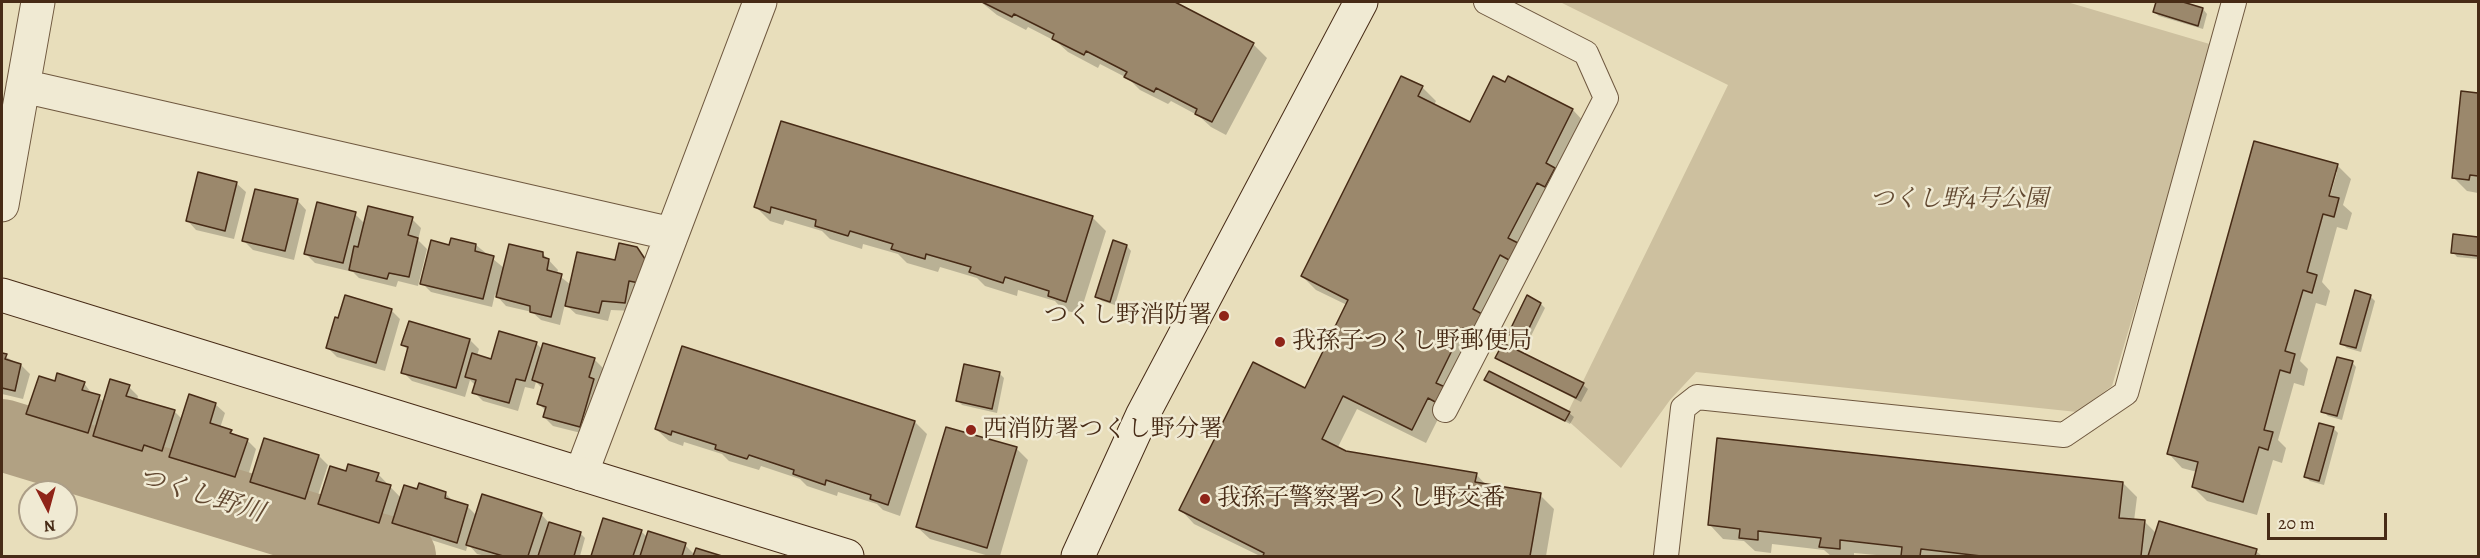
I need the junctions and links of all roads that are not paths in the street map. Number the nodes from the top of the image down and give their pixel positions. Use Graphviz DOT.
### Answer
graph roads {
  1 [pos="38,2"];
  2 [pos="760,2"];
  3 [pos="1361,2"];
  4 [pos="1486,2"];
  5 [pos="2234,2"];
  6 [pos="23,86"];
  7 [pos="2,205"];
  8 [pos="672,234"];
  9 [pos="2,295"];
  10 [pos="1445,410"];
  11 [pos="581,474"];
  12 [pos="847,556"];
  13 [pos="1078,556"];
  14 [pos="1666,556"];
  1 -- 6 [label="street"];
  2 -- 8 [label="street"];
  3 -- 13 [label="street"];
  4 -- 10 [label="lane"];
  5 -- 14 [label="lane"];
  6 -- 7 [label="street"];
  6 -- 8 [label="street"];
  8 -- 11 [label="street"];
  9 -- 11 [label="street"];
  11 -- 12 [label="street"];
}
